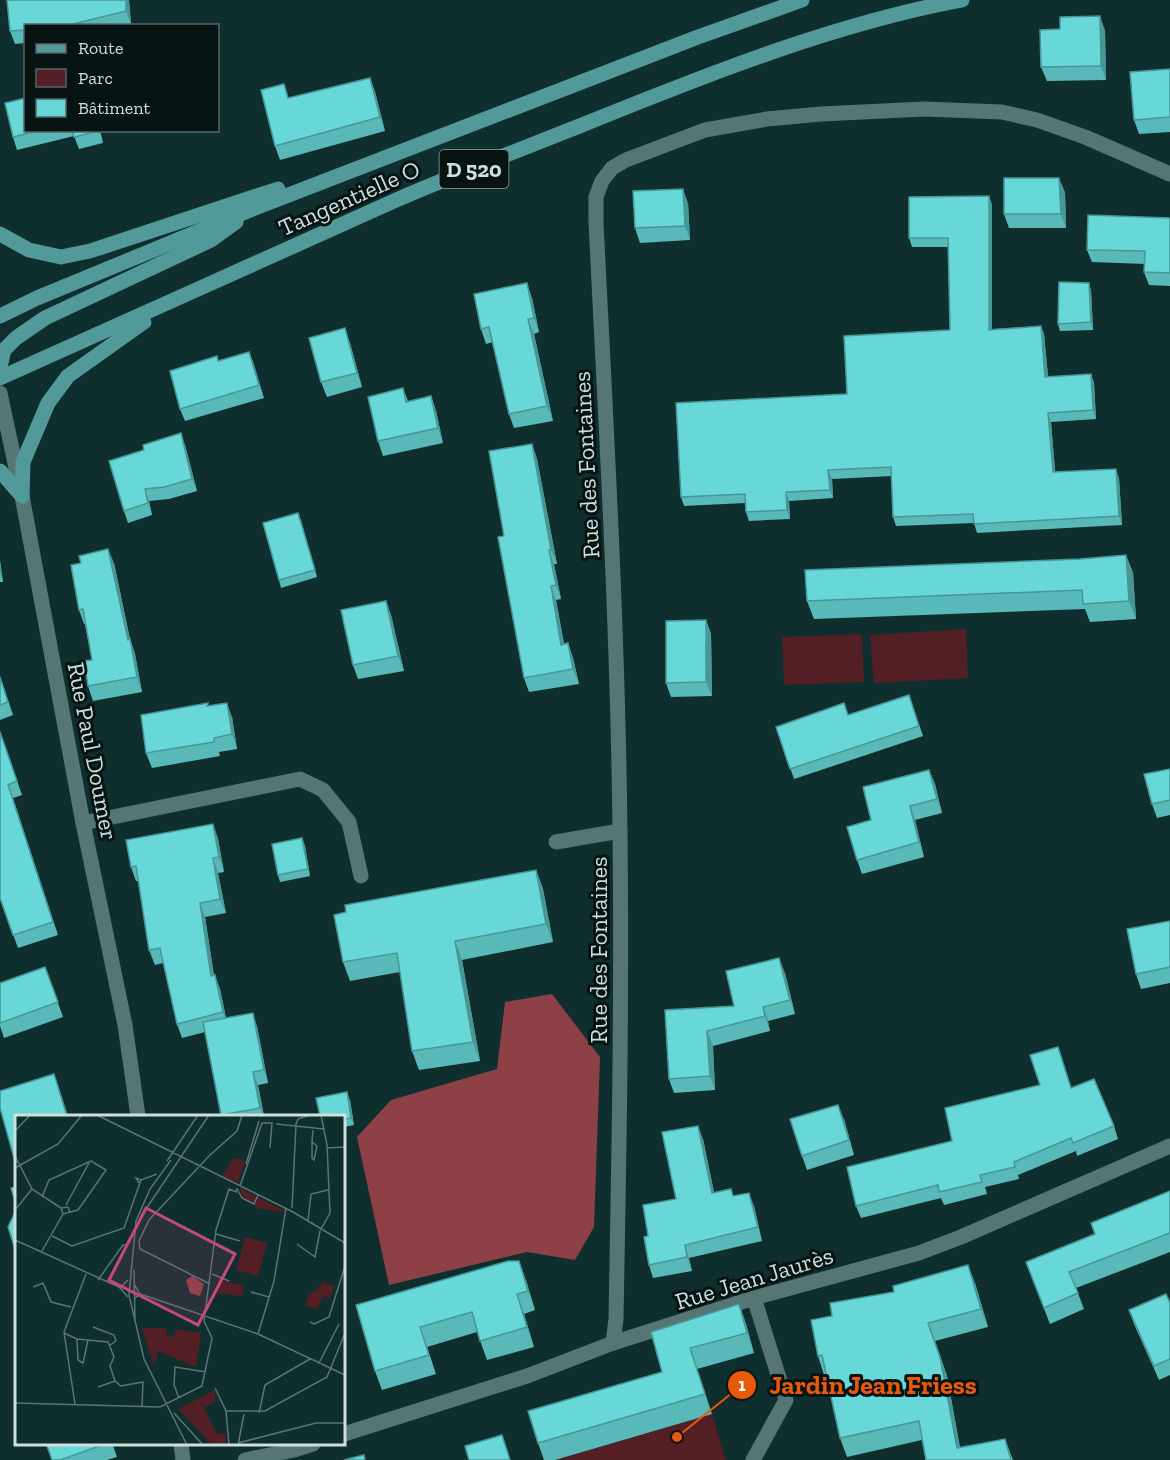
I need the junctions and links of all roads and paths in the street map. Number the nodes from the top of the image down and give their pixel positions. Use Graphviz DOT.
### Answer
graph roads {
  1 [pos="802,0"];
  2 [pos="962,0"];
  3 [pos="385,159"];
  4 [pos="1170,174"];
  5 [pos="255,208"];
  6 [pos="0,234"];
  7 [pos="168,304"];
  8 [pos="0,316"];
  9 [pos="0,367"];
  10 [pos="0,378"];
  11 [pos="0,393"];
  12 [pos="0,471"];
  13 [pos="22,496"];
  14 [pos="83,823"];
  15 [pos="620,831"];
  16 [pos="556,842"];
  17 [pos="362,876"];
  18 [pos="138,1115"];
  19 [pos="1170,1146"];
  20 [pos="754,1298"];
  21 [pos="613,1343"];
  22 [pos="345,1434"];
  23 [pos="181,1445"];
  24 [pos="305,1445"];
  25 [pos="183,1460"];
  26 [pos="245,1460"];
  27 [pos="753,1460"];
  1 -- 3 [label="main road, Tangentielle O / D 520"];
  2 -- 7 [label="main road, Tangentielle O / D 520"];
  3 -- 5 [label="main road, Tangentielle O / D 520"];
  3 -- 6 [label="main road, D 520"];
  4 -- 15 [label="street, Rue des Fontaines"];
  5 -- 8 [label="main road, Tangentielle O / D 520"];
  5 -- 9 [label="main road, D 520"];
  7 -- 10 [label="main road, Tangentielle O / D 520"];
  7 -- 13 [label="main road"];
  11 -- 13 [label="street, Rue Paul Doumer"];
  12 -- 13 [label="main road"];
  13 -- 14 [label="street, Rue Paul Doumer"];
  14 -- 17 [label="street"];
  14 -- 18 [label="street, Rue Paul Doumer"];
  15 -- 16 [label="street"];
  15 -- 21 [label="street, Rue des Fontaines"];
  19 -- 20 [label="street, Rue Jean Jaurès"];
  20 -- 21 [label="street, Rue Jean Jaurès"];
  20 -- 27 [label="street"];
  21 -- 22 [label="street, Rue Jean Jaurès"];
  23 -- 25 [label="street"];
  24 -- 26 [label="street"];
}
